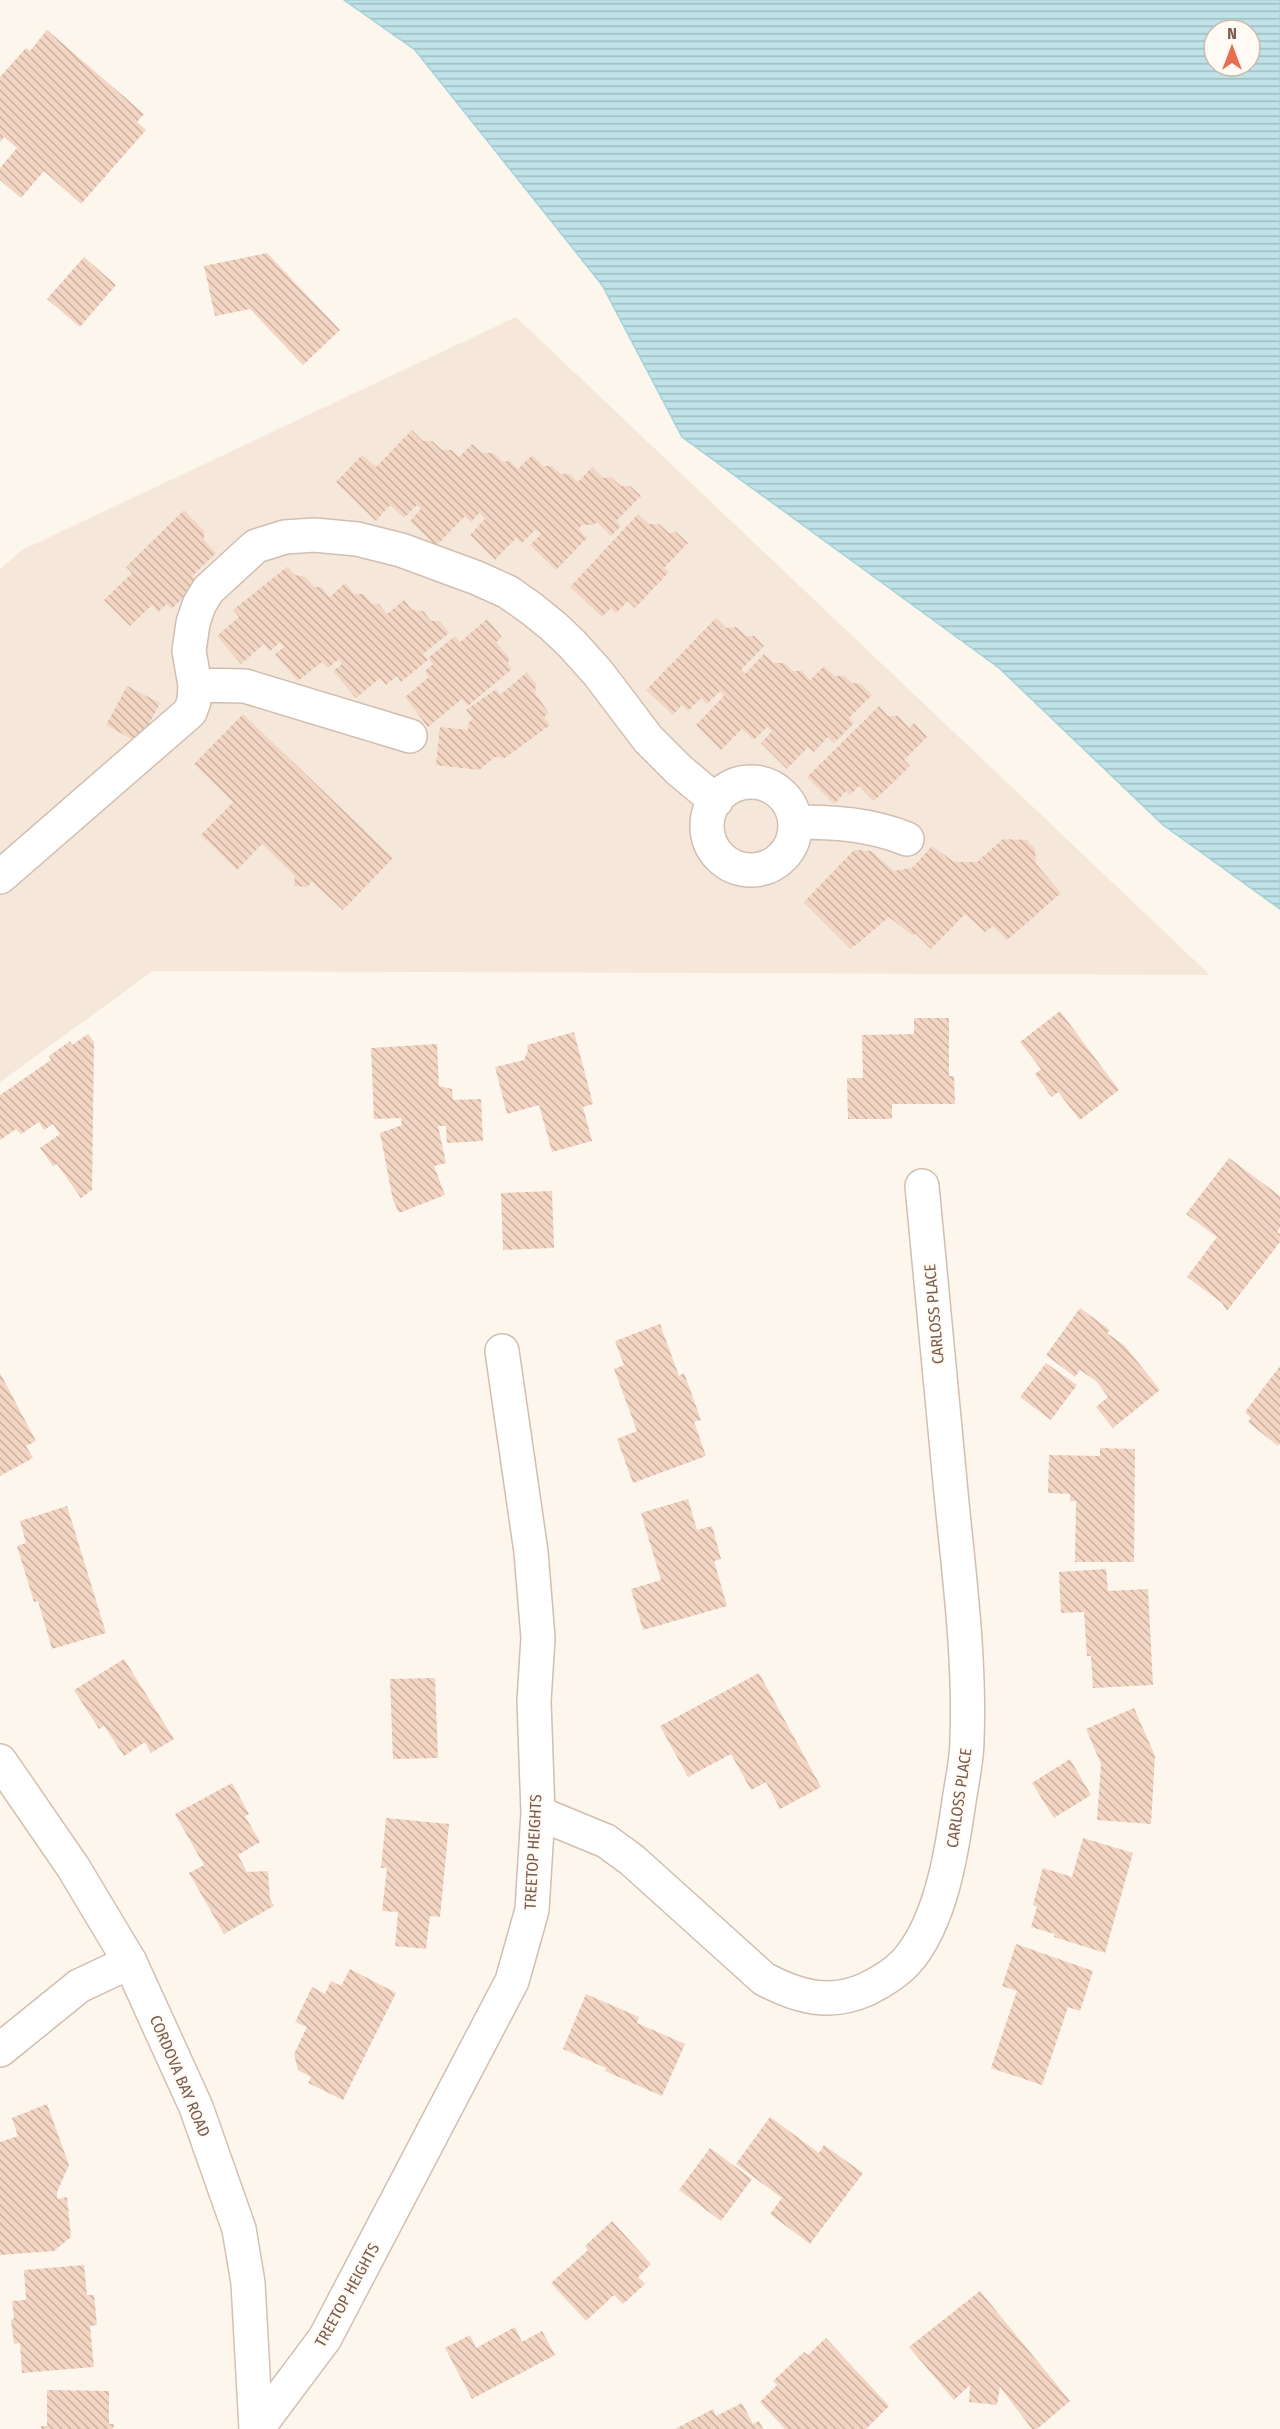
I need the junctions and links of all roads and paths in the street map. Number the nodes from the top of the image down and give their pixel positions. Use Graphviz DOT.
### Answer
graph roads {
  1 [pos="195,685"];
  2 [pos="410,736"];
  3 [pos="716,801"];
  4 [pos="795,822"];
  5 [pos="907,839"];
  6 [pos="0,877"];
  7 [pos="922,1186"];
  8 [pos="502,1352"];
  9 [pos="0,1761"];
  10 [pos="538,1813"];
  11 [pos="130,1962"];
  12 [pos="0,2050"];
  13 [pos="256,2429"];
  1 -- 2 [label="street"];
  1 -- 3 [label="street"];
  1 -- 6 [label="street"];
  3 -- 4 [label="street"];
  3 -- 4 [label="street"];
  4 -- 5 [label="street"];
  7 -- 10 [label="street, CARLOSS PLACE"];
  8 -- 10 [label="street, TREETOP HEIGHTS"];
  9 -- 11 [label="street, CORDOVA BAY ROAD"];
  10 -- 13 [label="street, TREETOP HEIGHTS"];
  11 -- 12 [label="street"];
  11 -- 13 [label="street, CORDOVA BAY ROAD"];
}
